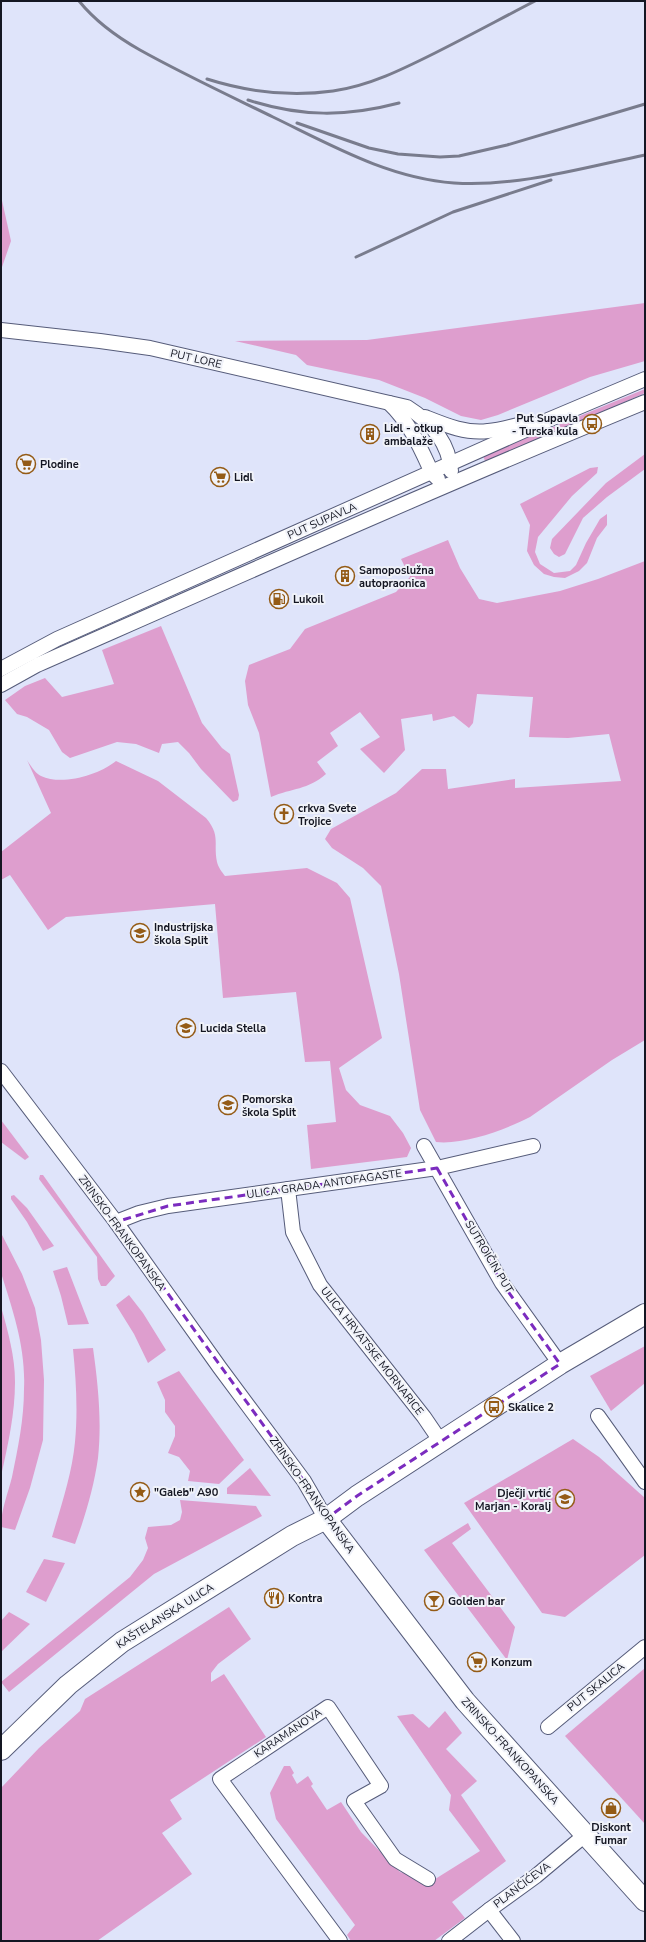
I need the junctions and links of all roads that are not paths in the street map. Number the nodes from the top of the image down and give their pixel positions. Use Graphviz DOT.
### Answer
graph roads {
  1 [pos="1,330"];
  2 [pos="645,379"];
  3 [pos="389,402"];
  4 [pos="645,402"];
  5 [pos="421,416"];
  6 [pos="548,420"];
  7 [pos="450,464"];
  8 [pos="432,473"];
  9 [pos="450,483"];
  10 [pos="1,669"];
  11 [pos="1,685"];
  12 [pos="1,1071"];
  13 [pos="424,1146"];
  14 [pos="533,1146"];
  15 [pos="437,1168"];
  16 [pos="288,1189"];
  17 [pos="116,1222"];
  18 [pos="645,1314"];
  19 [pos="560,1364"];
  20 [pos="598,1416"];
  21 [pos="441,1442"];
  22 [pos="645,1482"];
  23 [pos="326,1519"];
  24 [pos="645,1647"];
  25 [pos="548,1727"];
  26 [pos="1,1750"];
  27 [pos="585,1835"];
  28 [pos="428,1879"];
  29 [pos="645,1901"];
  30 [pos="489,1910"];
  31 [pos="340,1941"];
  32 [pos="449,1941"];
  33 [pos="513,1941"];
  1 -- 3 [label="street, PUT LORE"];
  2 -- 6 [label="street, PUT SUPAVLA"];
  3 -- 5 [label="street, PUT LORE"];
  3 -- 8 [label="street"];
  4 -- 9 [label="street, PUT SUPAVLA"];
  5 -- 6 [label="street"];
  5 -- 7 [label="street, PUT LORE"];
  6 -- 7 [label="street, PUT SUPAVLA"];
  7 -- 8 [label="street, PUT SUPAVLA"];
  7 -- 9 [label="street, PUT LORE"];
  8 -- 9 [label="street"];
  8 -- 10 [label="street, PUT SUPAVLA"];
  9 -- 11 [label="street, PUT SUPAVLA"];
  12 -- 17 [label="street, ZRINSKO-FRANKOPANSKA"];
  13 -- 15 [label="street, SUTROIČIN PUT"];
  14 -- 15 [label="street, ULICA GRADA ANTOFAGASTE"];
  15 -- 16 [label="street, ULICA GRADA ANTOFAGASTE"];
  15 -- 19 [label="street, SUTROIČIN PUT"];
  16 -- 17 [label="street, ULICA GRADA ANTOFAGASTE"];
  16 -- 21 [label="street, ULICA HRVATSKE MORNARICE"];
  17 -- 23 [label="street, ZRINSKO-FRANKOPANSKA"];
  18 -- 19 [label="main road"];
  19 -- 21 [label="main road"];
  20 -- 22 [label="street"];
  21 -- 23 [label="main road"];
  23 -- 26 [label="main road, KAŠTELANSKA ULICA"];
  23 -- 27 [label="main road, ZRINSKO-FRANKOPANSKA"];
  24 -- 25 [label="street, PUT SKALICA"];
  27 -- 29 [label="main road, ZRINSKO-FRANKOPANSKA"];
  27 -- 30 [label="street, PLANČIĆEVA"];
  28 -- 31 [label="street, KARAMANOVA"];
  30 -- 32 [label="street"];
  30 -- 33 [label="street, PLANČIĆEVA"];
}
